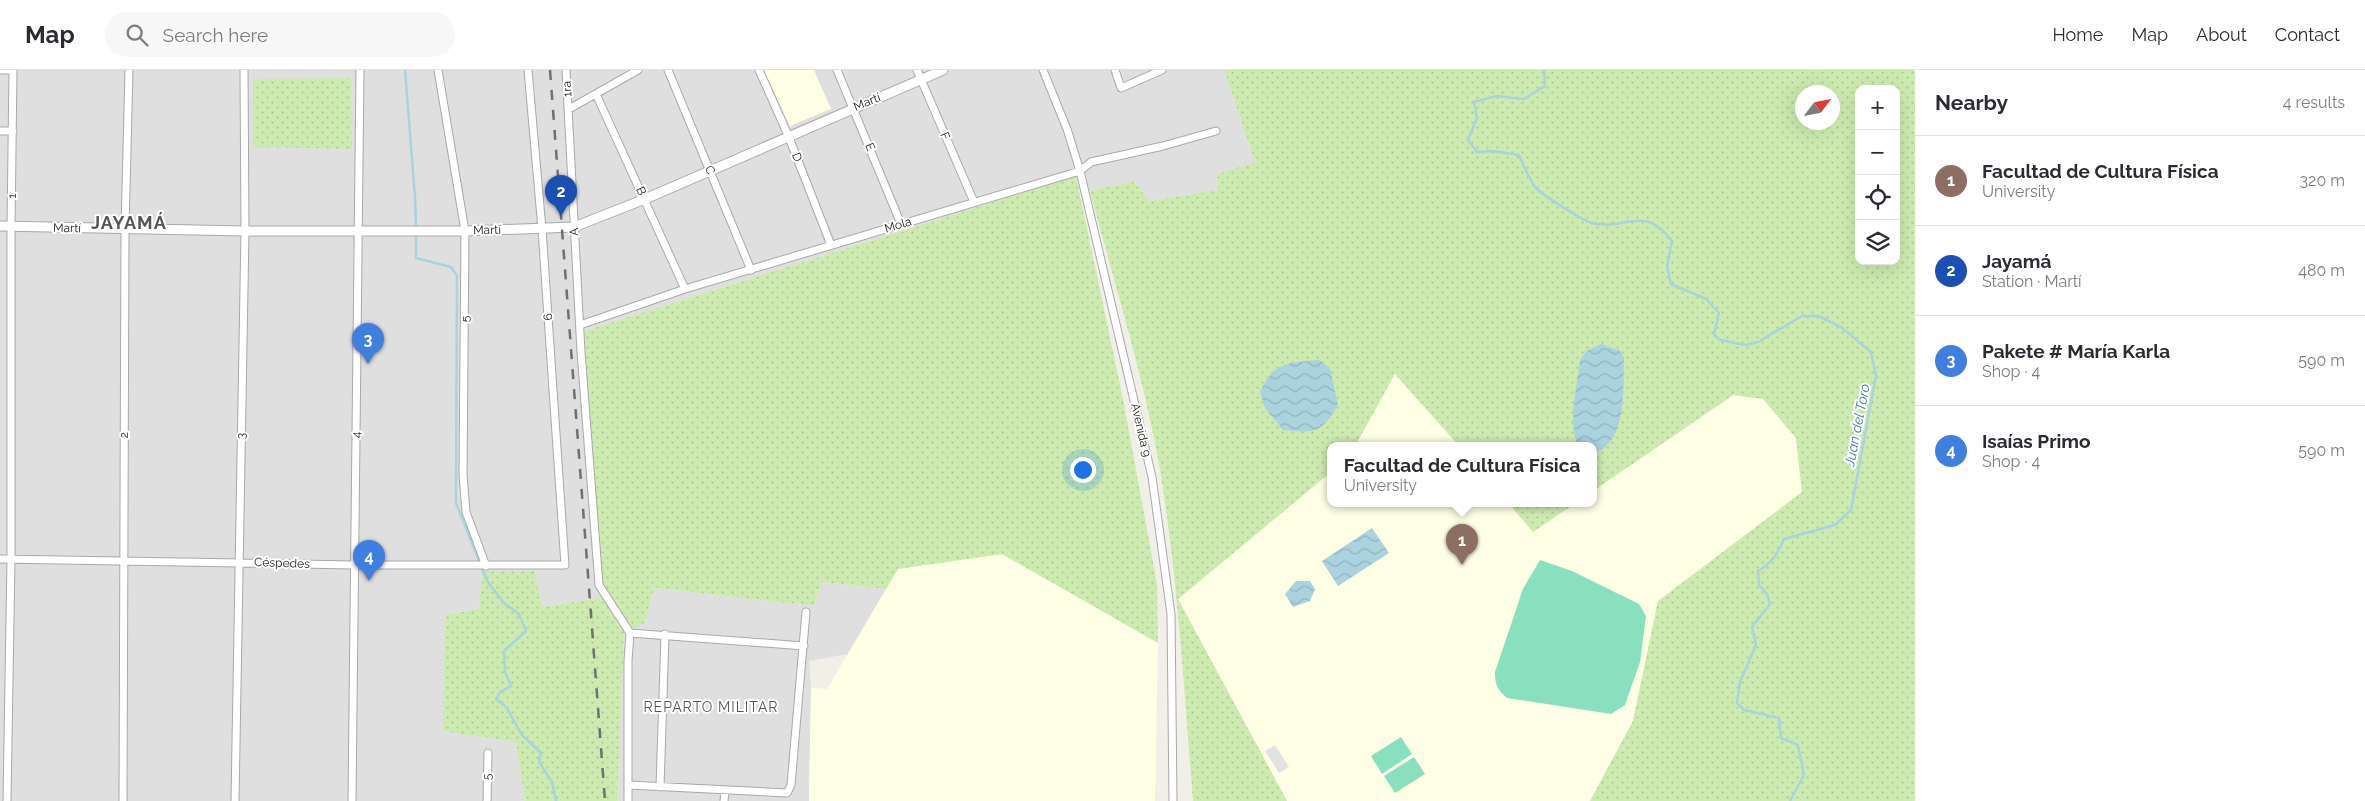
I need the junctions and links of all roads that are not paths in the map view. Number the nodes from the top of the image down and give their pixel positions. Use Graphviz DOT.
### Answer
graph roads {
  1 [pos="0,70"];
  2 [pos="13,70"];
  3 [pos="129,70"];
  4 [pos="244,70"];
  5 [pos="360,70"];
  6 [pos="438,70"];
  7 [pos="528,70"];
  8 [pos="566,70"];
  9 [pos="638,70"];
  10 [pos="668,70"];
  11 [pos="759,70"];
  12 [pos="837,70"];
  13 [pos="916,70"];
  14 [pos="943,70"];
  15 [pos="1043,70"];
  16 [pos="1115,70"];
  17 [pos="1162,70"];
  18 [pos="921,80"];
  19 [pos="596,94"];
  20 [pos="854,107"];
  21 [pos="569,109"];
  22 [pos="0,131"];
  23 [pos="13,131"];
  24 [pos="1216,131"];
  25 [pos="788,135"];
  26 [pos="709,169"];
  27 [pos="1080,171"];
  28 [pos="645,198"];
  29 [pos="974,202"];
  30 [pos="901,224"];
  31 [pos="0,226"];
  32 [pos="11,226"];
  33 [pos="574,227"];
  34 [pos="125,229"];
  35 [pos="542,229"];
  36 [pos="245,231"];
  37 [pos="358,231"];
  38 [pos="466,231"];
  39 [pos="831,246"];
  40 [pos="751,270"];
  41 [pos="685,289"];
  42 [pos="580,324"];
  43 [pos="0,559"];
  44 [pos="11,559"];
  45 [pos="124,562"];
  46 [pos="239,562"];
  47 [pos="565,564"];
  48 [pos="354,565"];
  49 [pos="486,566"];
  50 [pos="806,612"];
  51 [pos="630,633"];
  52 [pos="665,634"];
  53 [pos="804,646"];
  54 [pos="488,753"];
  55 [pos="629,785"];
  56 [pos="660,787"];
  57 [pos="725,790"];
  58 [pos="7,801"];
  59 [pos="122,801"];
  60 [pos="235,801"];
  61 [pos="352,801"];
  62 [pos="487,801"];
  63 [pos="628,801"];
  64 [pos="724,801"];
  65 [pos="1173,801"];
  1 -- 2 [label="street"];
  2 -- 23 [label="street, 1"];
  3 -- 34 [label="street, 2"];
  4 -- 36 [label="street, 3"];
  5 -- 37 [label="street, 4"];
  6 -- 38 [label="street, 5"];
  7 -- 35 [label="street, 6"];
  8 -- 21 [label="street, 1ra"];
  9 -- 19 [label="street"];
  10 -- 26 [label="street, C"];
  11 -- 25 [label="street, D"];
  12 -- 20 [label="street, E"];
  13 -- 18 [label="street, F"];
  14 -- 18 [label="street, Martí"];
  15 -- 27 [label="street, Avenida 9"];
  16 -- 17 [label="street"];
  18 -- 20 [label="street, Martí"];
  18 -- 29 [label="street, F"];
  19 -- 21 [label="street"];
  19 -- 28 [label="street, B"];
  20 -- 25 [label="street, Martí"];
  20 -- 30 [label="street, E"];
  21 -- 33 [label="street, A"];
  22 -- 23 [label="street"];
  23 -- 32 [label="street, 1"];
  24 -- 27 [label="street, Mola"];
  25 -- 26 [label="street, Martí"];
  25 -- 39 [label="street, D"];
  26 -- 28 [label="street, Martí"];
  26 -- 40 [label="street, C"];
  27 -- 29 [label="street, Mola"];
  27 -- 65 [label="street, Avenida 9"];
  28 -- 33 [label="street, Martí"];
  28 -- 41 [label="street, B"];
  29 -- 30 [label="street, Mola"];
  30 -- 39 [label="street, Mola"];
  31 -- 32 [label="street, Martí"];
  32 -- 34 [label="street, Martí"];
  32 -- 44 [label="street, 1"];
  33 -- 35 [label="street, Martí"];
  33 -- 42 [label="street, A"];
  34 -- 36 [label="street, Martí"];
  34 -- 45 [label="street, 2"];
  35 -- 38 [label="street, Martí"];
  35 -- 47 [label="street, 6"];
  36 -- 37 [label="street, Martí"];
  36 -- 46 [label="street, 3"];
  37 -- 38 [label="street, Martí"];
  37 -- 48 [label="street, 4"];
  38 -- 49 [label="street, 5"];
  39 -- 40 [label="street, Mola"];
  40 -- 41 [label="street, Mola"];
  41 -- 42 [label="street, Mola"];
  42 -- 51 [label="street, A"];
  43 -- 44 [label="street, Céspedes"];
  44 -- 45 [label="street, Céspedes"];
  44 -- 58 [label="street, 1"];
  45 -- 46 [label="street, Céspedes"];
  45 -- 59 [label="street, 2"];
  46 -- 48 [label="street, Céspedes"];
  46 -- 60 [label="street, 3"];
  47 -- 49 [label="street, Céspedes"];
  48 -- 49 [label="street, Céspedes"];
  48 -- 61 [label="street, 4"];
  50 -- 53 [label="street"];
  51 -- 52 [label="street"];
  51 -- 55 [label="street"];
  52 -- 53 [label="street"];
  52 -- 56 [label="street"];
  53 -- 57 [label="street"];
  54 -- 62 [label="street, 5"];
  55 -- 56 [label="street"];
  55 -- 63 [label="street"];
  56 -- 57 [label="street"];
  57 -- 64 [label="street"];
}
